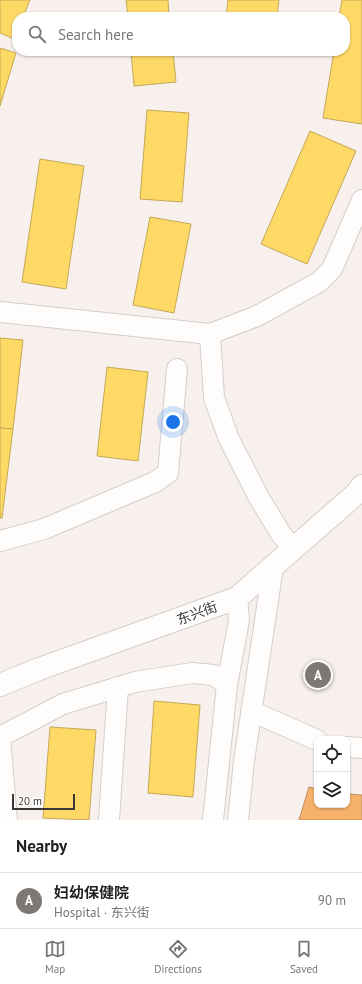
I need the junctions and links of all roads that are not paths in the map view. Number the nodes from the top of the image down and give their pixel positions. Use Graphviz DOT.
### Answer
graph roads {
  1 [pos="362,200"];
  2 [pos="0,312"];
  3 [pos="210,334"];
  4 [pos="177,369"];
  5 [pos="362,486"];
  6 [pos="0,542"];
  7 [pos="293,548"];
  8 [pos="273,566"];
  9 [pos="237,598"];
  10 [pos="0,685"];
  11 [pos="227,685"];
  12 [pos="118,687"];
  13 [pos="251,711"];
  14 [pos="0,737"];
  15 [pos="314,739"];
  16 [pos="350,747"];
  17 [pos="362,748"];
  18 [pos="7,820"];
  19 [pos="109,820"];
  20 [pos="213,820"];
  21 [pos="238,820"];
  1 -- 3 [label="street"];
  2 -- 3 [label="street"];
  3 -- 7 [label="street"];
  4 -- 6 [label="street"];
  5 -- 7 [label="street, 东兴街"];
  7 -- 8 [label="street, 东兴街"];
  8 -- 9 [label="street, 东兴街"];
  8 -- 13 [label="street"];
  9 -- 10 [label="street, 东兴街"];
  9 -- 11 [label="street"];
  11 -- 12 [label="street"];
  11 -- 20 [label="street"];
  12 -- 14 [label="street"];
  12 -- 19 [label="street"];
  13 -- 15 [label="street"];
  13 -- 21 [label="street"];
  14 -- 18 [label="street"];
  16 -- 17 [label="street"];
}
